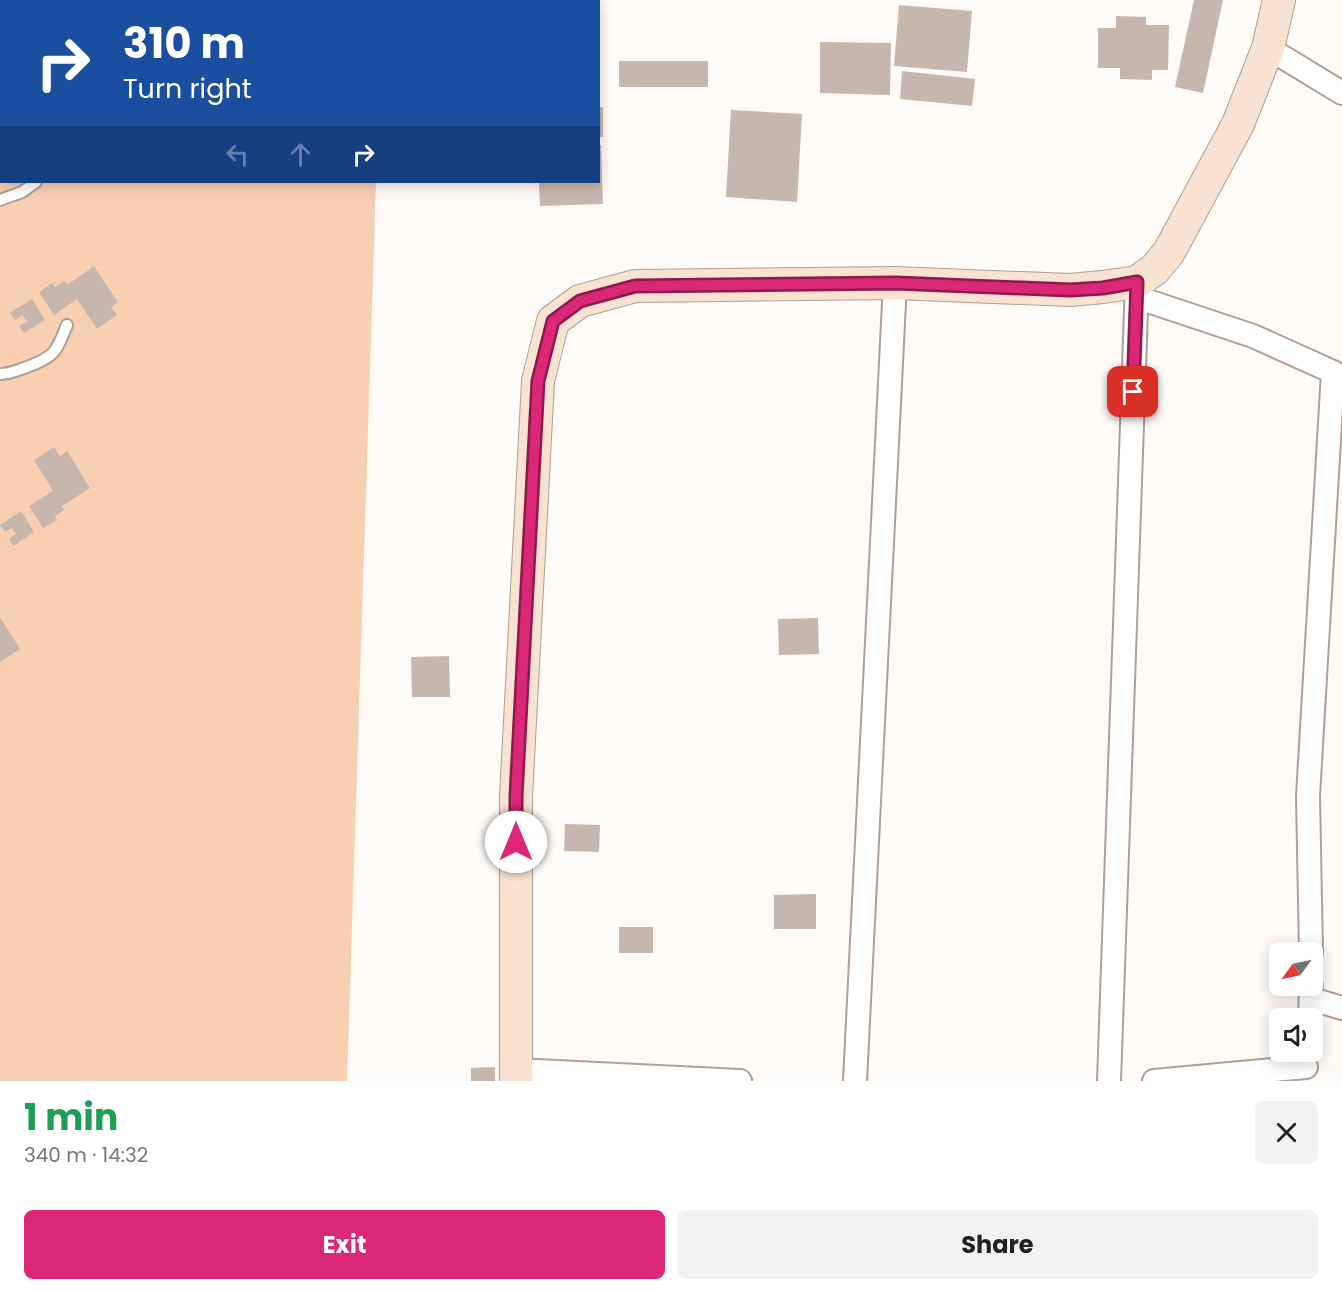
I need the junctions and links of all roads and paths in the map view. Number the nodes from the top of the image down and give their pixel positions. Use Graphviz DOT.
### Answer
graph roads {
  1 [pos="1279,0"];
  2 [pos="1268,48"];
  3 [pos="1342,93"];
  4 [pos="35,183"];
  5 [pos="0,200"];
  6 [pos="896,283"];
  7 [pos="1137,290"];
  8 [pos="67,325"];
  9 [pos="0,374"];
  10 [pos="1337,376"];
  11 [pos="1311,942"];
  12 [pos="1311,1001"];
  13 [pos="1342,1008"];
  14 [pos="1306,1067"];
  15 [pos="516,1076"];
  16 [pos="740,1081"];
  17 [pos="855,1081"];
  18 [pos="1109,1081"];
  19 [pos="1154,1081"];
  1 -- 2 [label="street"];
  2 -- 3 [label="street"];
  2 -- 7 [label="street"];
  4 -- 5 [label="lane"];
  6 -- 7 [label="street"];
  6 -- 15 [label="street"];
  6 -- 17 [label="street"];
  7 -- 10 [label="street"];
  7 -- 18 [label="street"];
  8 -- 9 [label="lane"];
  10 -- 11 [label="street"];
  12 -- 13 [label="street"];
  14 -- 19 [label="street"];
  15 -- 16 [label="street"];
}
